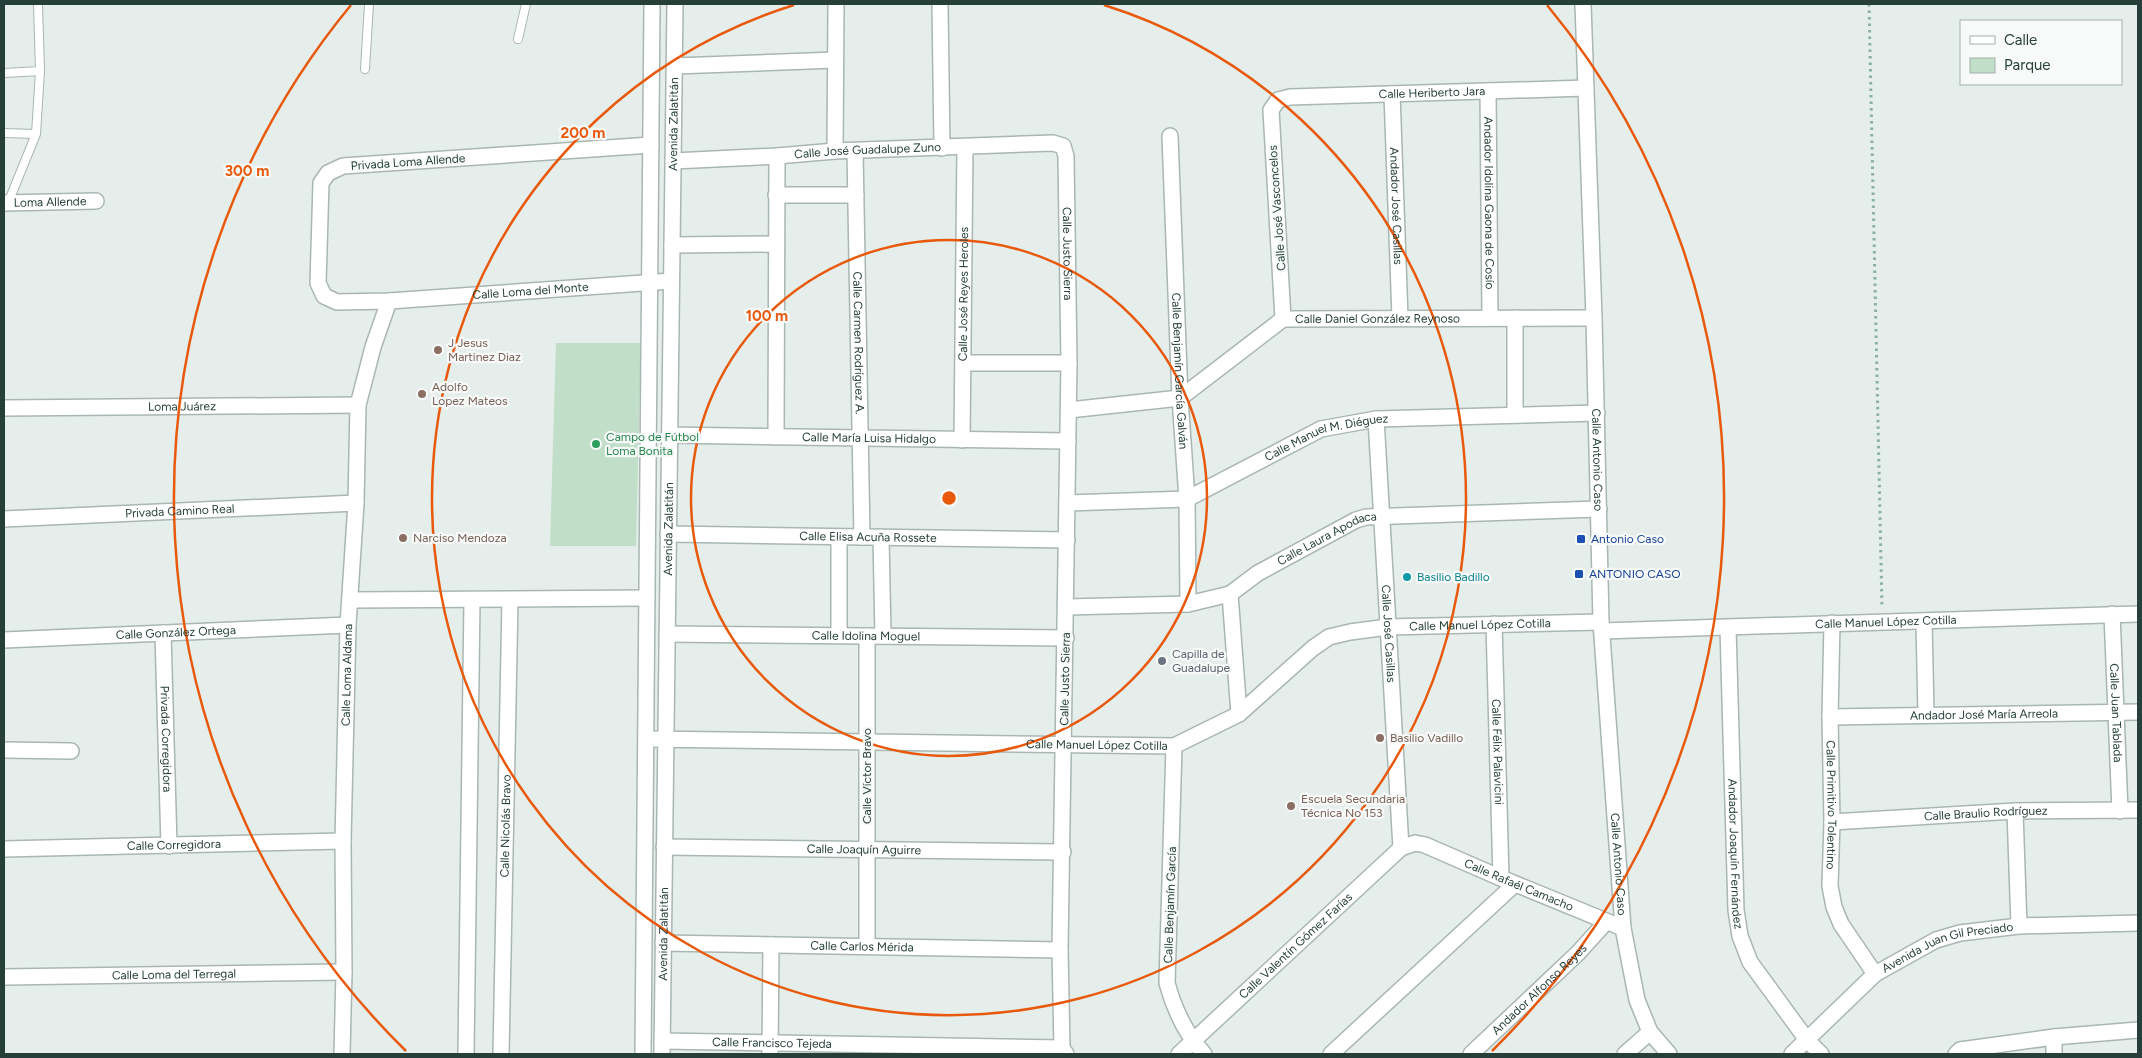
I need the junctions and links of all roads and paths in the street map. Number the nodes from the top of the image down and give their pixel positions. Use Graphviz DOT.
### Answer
graph roads {
  1 [pos="38,4"];
  2 [pos="369,4"];
  3 [pos="526,4"];
  4 [pos="652,4"];
  5 [pos="676,4"];
  6 [pos="836,4"];
  7 [pos="940,4"];
  8 [pos="1583,4"];
  9 [pos="1868,4"];
  10 [pos="518,39"];
  11 [pos="835,60"];
  12 [pos="675,66"];
  13 [pos="365,69"];
  14 [pos="40,71"];
  15 [pos="4,73"];
  16 [pos="1586,88"];
  17 [pos="1488,91"];
  18 [pos="1392,94"];
  19 [pos="1278,100"];
  20 [pos="4,133"];
  21 [pos="36,134"];
  22 [pos="1170,136"];
  23 [pos="651,145"];
  24 [pos="1063,146"];
  25 [pos="965,147"];
  26 [pos="942,148"];
  27 [pos="835,151"];
  28 [pos="855,151"];
  29 [pos="777,156"];
  30 [pos="673,161"];
  31 [pos="776,195"];
  32 [pos="856,195"];
  33 [pos="96,201"];
  34 [pos="6,203"];
  35 [pos="776,244"];
  36 [pos="672,245"];
  37 [pos="671,281"];
  38 [pos="650,282"];
  39 [pos="388,301"];
  40 [pos="1490,317"];
  41 [pos="1400,318"];
  42 [pos="1515,318"];
  43 [pos="1594,318"];
  44 [pos="1283,319"];
  45 [pos="963,363"];
  46 [pos="1069,363"];
  47 [pos="1180,398"];
  48 [pos="358,405"];
  49 [pos="4,408"];
  50 [pos="1069,410"];
  51 [pos="1597,413"];
  52 [pos="1515,415"];
  53 [pos="1376,419"];
  54 [pos="670,435"];
  55 [pos="776,437"];
  56 [pos="860,439"];
  57 [pos="962,440"];
  58 [pos="1068,441"];
  59 [pos="1187,499"];
  60 [pos="356,503"];
  61 [pos="1067,503"];
  62 [pos="1599,509"];
  63 [pos="1382,516"];
  64 [pos="4,519"];
  65 [pos="668,534"];
  66 [pos="839,537"];
  67 [pos="862,537"];
  68 [pos="881,537"];
  69 [pos="1067,540"];
  70 [pos="1230,594"];
  71 [pos="647,598"];
  72 [pos="350,600"];
  73 [pos="472,600"];
  74 [pos="510,600"];
  75 [pos="1188,604"];
  76 [pos="1066,607"];
  77 [pos="2112,614"];
  78 [pos="2138,614"];
  79 [pos="1924,621"];
  80 [pos="1882,622"];
  81 [pos="1832,623"];
  82 [pos="1494,624"];
  83 [pos="348,625"];
  84 [pos="1602,626"];
  85 [pos="1388,627"];
  86 [pos="1728,628"];
  87 [pos="163,633"];
  88 [pos="667,634"];
  89 [pos="839,635"];
  90 [pos="867,636"];
  91 [pos="882,636"];
  92 [pos="1066,638"];
  93 [pos="4,640"];
  94 [pos="2116,712"];
  95 [pos="2138,712"];
  96 [pos="1239,714"];
  97 [pos="1926,714"];
  98 [pos="1830,717"];
  99 [pos="646,739"];
  100 [pos="665,739"];
  101 [pos="867,740"];
  102 [pos="1064,744"];
  103 [pos="1174,746"];
  104 [pos="4,750"];
  105 [pos="71,751"];
  106 [pos="2138,810"];
  107 [pos="2016,811"];
  108 [pos="2120,811"];
  109 [pos="1832,822"];
  110 [pos="343,842"];
  111 [pos="169,846"];
  112 [pos="1408,846"];
  113 [pos="664,847"];
  114 [pos="4,849"];
  115 [pos="867,850"];
  116 [pos="1063,852"];
  117 [pos="1508,881"];
  118 [pos="1606,922"];
  119 [pos="2138,923"];
  120 [pos="2019,926"];
  121 [pos="1623,928"];
  122 [pos="663,943"];
  123 [pos="771,945"];
  124 [pos="868,946"];
  125 [pos="1060,950"];
  126 [pos="344,972"];
  127 [pos="1876,974"];
  128 [pos="4,978"];
  129 [pos="2138,1030"];
  130 [pos="1650,1032"];
  131 [pos="2054,1037"];
  132 [pos="1807,1040"];
  133 [pos="1192,1041"];
  134 [pos="662,1048"];
  135 [pos="770,1048"];
  136 [pos="868,1049"];
  137 [pos="1064,1051"];
  138 [pos="1339,1052"];
  139 [pos="1959,1053"];
  140 [pos="342,1054"];
  141 [pos="466,1054"];
  142 [pos="501,1054"];
  143 [pos="643,1054"];
  144 [pos="1179,1054"];
  145 [pos="1204,1054"];
  146 [pos="1471,1054"];
  147 [pos="1625,1054"];
  148 [pos="1669,1054"];
  149 [pos="1792,1054"];
  150 [pos="1821,1054"];
  151 [pos="2054,1054"];
  1 -- 14 [label="lane"];
  2 -- 13 [label="lane"];
  3 -- 10 [label="lane"];
  4 -- 23 [label="street, Avenida Zalatitán"];
  5 -- 12 [label="street, Avenida Zalatitán"];
  6 -- 11 [label="street"];
  7 -- 26 [label="street"];
  8 -- 16 [label="street, Calle Antonio Caso"];
  9 -- 80 [label="path"];
  11 -- 12 [label="street"];
  11 -- 27 [label="street"];
  12 -- 30 [label="street, Avenida Zalatitán"];
  14 -- 15 [label="lane"];
  14 -- 21 [label="lane"];
  16 -- 17 [label="street, Calle Heriberto Jara"];
  16 -- 43 [label="street, Calle Antonio Caso"];
  17 -- 18 [label="street, Calle Heriberto Jara"];
  17 -- 40 [label="street, Andador Idolina Gaona de Cosío"];
  18 -- 19 [label="street, Calle Heriberto Jara"];
  18 -- 41 [label="street, Andador José Casillas"];
  19 -- 44 [label="street, Calle José Vasconcelos"];
  20 -- 21 [label="lane"];
  21 -- 34 [label="lane"];
  22 -- 47 [label="street, Calle Benjamín García Galván"];
  23 -- 38 [label="street, Avenida Zalatitán"];
  23 -- 39 [label="street, Privada Loma Allende"];
  24 -- 25 [label="street, Calle José Guadalupe Zuno"];
  24 -- 46 [label="street, Calle Justo Sierra"];
  25 -- 26 [label="street, Calle José Guadalupe Zuno"];
  25 -- 45 [label="street, Calle José Reyes Heroles"];
  26 -- 28 [label="street, Calle José Guadalupe Zuno"];
  27 -- 28 [label="street, Calle José Guadalupe Zuno"];
  27 -- 29 [label="street, Calle José Guadalupe Zuno"];
  28 -- 32 [label="street, Calle Carmen Rodríguez A."];
  29 -- 30 [label="street, Calle José Guadalupe Zuno"];
  29 -- 31 [label="street"];
  30 -- 36 [label="street, Avenida Zalatitán"];
  31 -- 32 [label="street"];
  31 -- 35 [label="street"];
  32 -- 56 [label="street, Calle Carmen Rodríguez A."];
  33 -- 34 [label="street, Loma Allende"];
  35 -- 36 [label="street"];
  35 -- 55 [label="street"];
  36 -- 37 [label="street, Avenida Zalatitán"];
  37 -- 38 [label="street, Calle Loma del Monte"];
  37 -- 54 [label="street, Avenida Zalatitán"];
  38 -- 39 [label="street, Calle Loma del Monte"];
  38 -- 71 [label="street, Avenida Zalatitán"];
  39 -- 48 [label="street, Calle Loma Aldama"];
  40 -- 41 [label="street, Calle Daniel González Reynoso"];
  40 -- 42 [label="street, Calle Daniel González Reynoso"];
  41 -- 44 [label="street, Calle Daniel González Reynoso"];
  42 -- 43 [label="street, Calle Daniel González Reynoso"];
  42 -- 52 [label="street"];
  43 -- 51 [label="street, Calle Antonio Caso"];
  44 -- 47 [label="street, Calle Daniel González Reynoso"];
  45 -- 46 [label="street"];
  45 -- 57 [label="street, Calle José Reyes Heroles"];
  46 -- 50 [label="street, Calle Justo Sierra"];
  47 -- 50 [label="street"];
  47 -- 59 [label="street, Calle Benjamín García Galván"];
  48 -- 49 [label="street, Loma Juárez"];
  48 -- 60 [label="street, Calle Loma Aldama"];
  50 -- 58 [label="street, Calle Justo Sierra"];
  51 -- 52 [label="street, Calle Manuel M. Diéguez"];
  51 -- 62 [label="street, Calle Antonio Caso"];
  52 -- 53 [label="street, Calle Manuel M. Diéguez"];
  53 -- 59 [label="street, Calle Manuel M. Diéguez"];
  53 -- 63 [label="street, Calle José Casillas"];
  54 -- 55 [label="street, Calle María Luisa Hidalgo"];
  54 -- 65 [label="street, Avenida Zalatitán"];
  55 -- 56 [label="street, Calle María Luisa Hidalgo"];
  56 -- 57 [label="street, Calle María Luisa Hidalgo"];
  56 -- 67 [label="street, Calle Carmen Rodríguez A."];
  57 -- 58 [label="street, Calle María Luisa Hidalgo"];
  58 -- 61 [label="street, Calle Justo Sierra"];
  59 -- 61 [label="street, Calle Manuel M. Diéguez"];
  59 -- 75 [label="street, Calle Benjamín García Galván"];
  60 -- 64 [label="street, Privada Camino Real"];
  60 -- 72 [label="street, Calle Loma Aldama"];
  61 -- 69 [label="street, Calle Justo Sierra"];
  62 -- 63 [label="street, Calle Laura Apodaca"];
  62 -- 84 [label="street, Calle Antonio Caso"];
  63 -- 70 [label="street, Calle Laura Apodaca"];
  63 -- 85 [label="street, Calle José Casillas"];
  65 -- 66 [label="street, Calle Elisa Acuña Rossete"];
  65 -- 88 [label="street, Avenida Zalatitán"];
  66 -- 67 [label="street, Calle Elisa Acuña Rossete"];
  66 -- 89 [label="street"];
  67 -- 68 [label="street, Calle Elisa Acuña Rossete"];
  68 -- 69 [label="street, Calle Elisa Acuña Rossete"];
  68 -- 91 [label="street"];
  69 -- 76 [label="street, Calle Justo Sierra"];
  70 -- 75 [label="street, Calle Laura Apodaca"];
  70 -- 96 [label="street"];
  71 -- 74 [label="street"];
  71 -- 99 [label="street, Avenida Zalatitán"];
  72 -- 73 [label="street"];
  72 -- 83 [label="street, Calle Loma Aldama"];
  73 -- 74 [label="street"];
  73 -- 141 [label="street"];
  74 -- 142 [label="street, Calle Nicolás Bravo"];
  75 -- 76 [label="street, Calle Laura Apodaca"];
  76 -- 92 [label="street, Calle Justo Sierra"];
  77 -- 78 [label="street, Calle Manuel López Cotilla"];
  77 -- 79 [label="street, Calle Manuel López Cotilla"];
  77 -- 94 [label="street, Calle Juan Tablada"];
  79 -- 80 [label="street, Calle Manuel López Cotilla"];
  79 -- 97 [label="street"];
  80 -- 81 [label="street, Calle Manuel López Cotilla"];
  81 -- 86 [label="street, Calle Manuel López Cotilla"];
  81 -- 98 [label="street, Calle Primitivo Tolentino"];
  82 -- 84 [label="street, Calle Manuel López Cotilla"];
  82 -- 85 [label="street, Calle Manuel López Cotilla"];
  82 -- 117 [label="street, Calle Félix Palavicini"];
  83 -- 87 [label="street, Calle González Ortega"];
  83 -- 110 [label="street, Calle Loma Aldama"];
  84 -- 86 [label="street, Calle Manuel López Cotilla"];
  84 -- 121 [label="street, Calle Antonio Caso"];
  85 -- 96 [label="street, Calle Manuel López Cotilla"];
  85 -- 112 [label="street, Calle José Casillas"];
  86 -- 132 [label="street, Andador Joaquín Fernández"];
  87 -- 93 [label="street, Calle González Ortega"];
  87 -- 111 [label="street, Privada Corregidora"];
  88 -- 89 [label="street, Calle Idolina Moguel"];
  88 -- 100 [label="street, Avenida Zalatitán"];
  89 -- 90 [label="street, Calle Idolina Moguel"];
  90 -- 91 [label="street, Calle Idolina Moguel"];
  90 -- 101 [label="street, Calle Víctor Bravo"];
  91 -- 92 [label="street, Calle Idolina Moguel"];
  92 -- 102 [label="street, Calle Justo Sierra"];
  94 -- 95 [label="street, Andador José María Arreola"];
  94 -- 97 [label="street, Andador José María Arreola"];
  94 -- 108 [label="street, Calle Juan Tablada"];
  96 -- 103 [label="street, Calle Manuel López Cotilla"];
  97 -- 98 [label="street, Andador José María Arreola"];
  98 -- 109 [label="street, Calle Primitivo Tolentino"];
  99 -- 100 [label="street, Calle Manuel López Cotilla"];
  99 -- 143 [label="street, Avenida Zalatitán"];
  100 -- 101 [label="street, Calle Manuel López Cotilla"];
  100 -- 113 [label="street, Avenida Zalatitán"];
  101 -- 102 [label="street, Calle Manuel López Cotilla"];
  101 -- 115 [label="street, Calle Víctor Bravo"];
  102 -- 103 [label="street, Calle Manuel López Cotilla"];
  102 -- 116 [label="street, Calle Justo Sierra"];
  103 -- 133 [label="street, Calle Benjamín García"];
  104 -- 105 [label="street"];
  106 -- 108 [label="street, Calle Braulio Rodríguez"];
  107 -- 108 [label="street, Calle Braulio Rodríguez"];
  107 -- 109 [label="street, Calle Braulio Rodríguez"];
  107 -- 120 [label="street"];
  109 -- 127 [label="street, Calle Primitivo Tolentino"];
  110 -- 111 [label="street, Calle Corregidora"];
  110 -- 126 [label="street, Calle Loma Aldama"];
  111 -- 114 [label="street, Calle Corregidora"];
  112 -- 117 [label="street, Calle Rafaél Camacho"];
  112 -- 133 [label="street, Calle Valentín Gómez Farías"];
  113 -- 115 [label="street, Calle Joaquín Aguirre"];
  113 -- 122 [label="street, Avenida Zalatitán"];
  115 -- 116 [label="street, Calle Joaquín Aguirre"];
  115 -- 124 [label="street, Calle Víctor Bravo"];
  116 -- 125 [label="street, Calle Justo Sierra"];
  117 -- 118 [label="street, Calle Rafaél Camacho"];
  117 -- 138 [label="street"];
  118 -- 121 [label="street, Calle Rafaél Camacho"];
  118 -- 146 [label="street, Andador Alfonso Reyes"];
  119 -- 120 [label="street, Avenida Juan Gil Preciado"];
  120 -- 127 [label="street, Avenida Juan Gil Preciado"];
  121 -- 130 [label="street, Calle Antonio Caso"];
  122 -- 123 [label="street, Calle Carlos Mérida"];
  122 -- 134 [label="street, Avenida Zalatitán"];
  123 -- 124 [label="street, Calle Carlos Mérida"];
  123 -- 135 [label="street"];
  124 -- 125 [label="street, Calle Carlos Mérida"];
  125 -- 137 [label="street, Calle Justo Sierra"];
  126 -- 128 [label="street, Calle Loma del Terregal"];
  126 -- 140 [label="street, Calle Loma Aldama"];
  127 -- 132 [label="street, Avenida Juan Gil Preciado"];
  129 -- 131 [label="street"];
  130 -- 147 [label="street"];
  130 -- 148 [label="street, Calle Antonio Caso"];
  131 -- 139 [label="street"];
  131 -- 151 [label="street"];
  132 -- 149 [label="street, Avenida Juan Gil Preciado"];
  132 -- 150 [label="street, Andador Joaquín Fernández"];
  133 -- 144 [label="street, Calle Valentín Gómez Farías"];
  133 -- 145 [label="street, Calle Benjamín García"];
  134 -- 135 [label="street, Calle Francisco Tejeda"];
  135 -- 136 [label="street, Calle Francisco Tejeda"];
  136 -- 137 [label="street, Calle Francisco Tejeda"];
}
